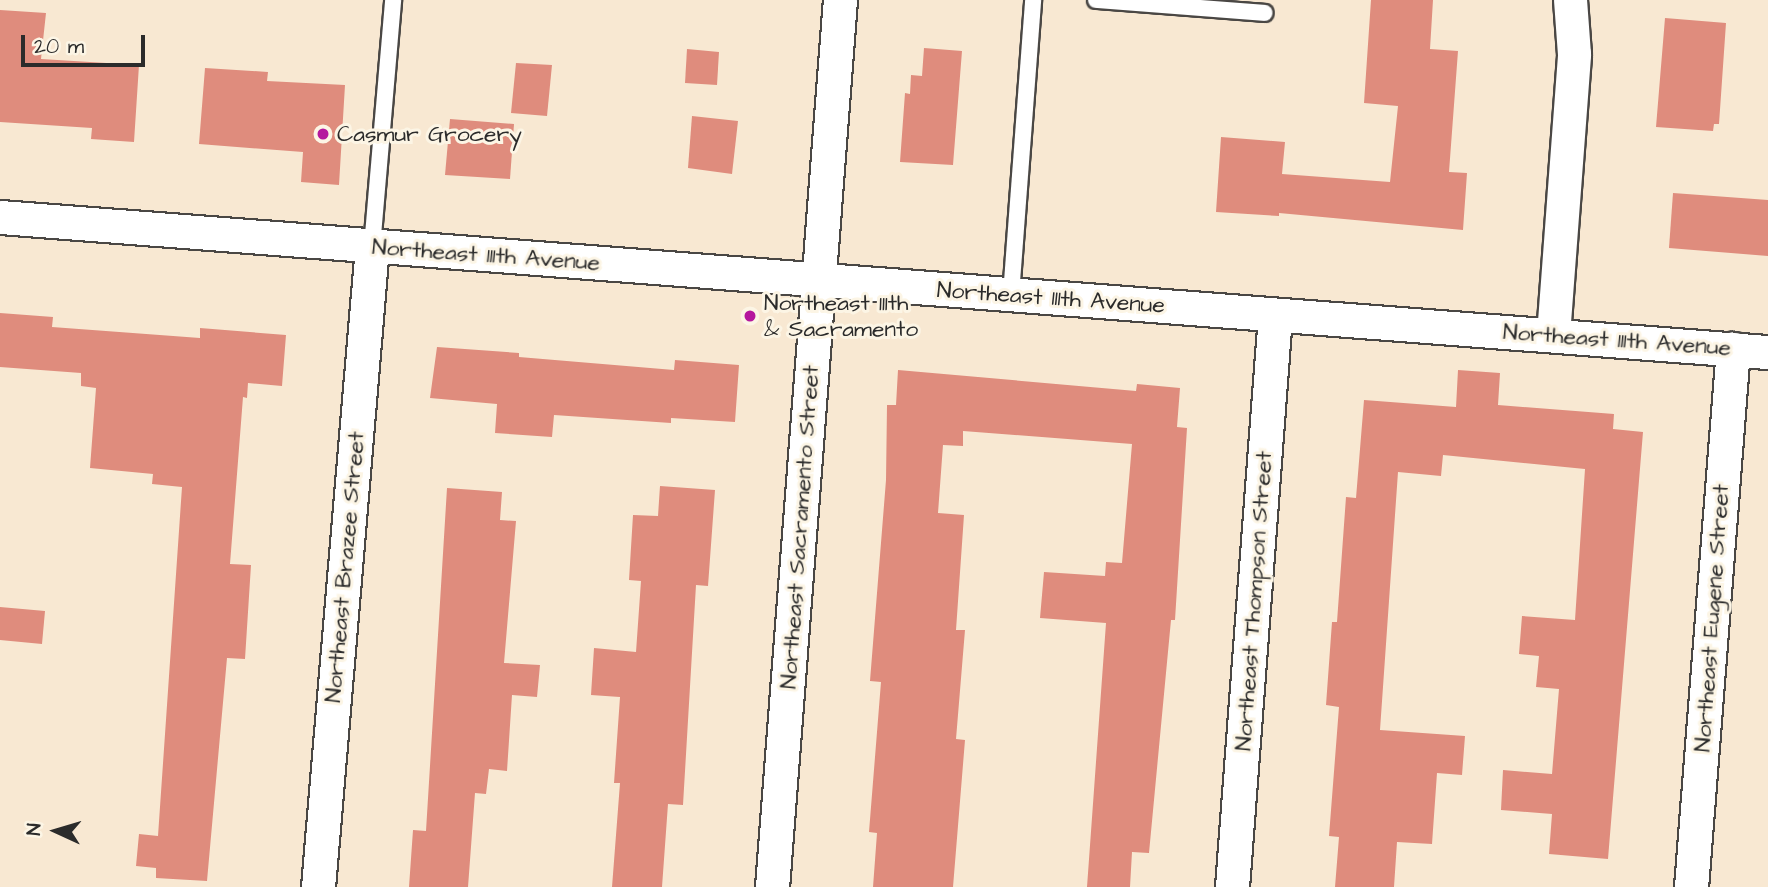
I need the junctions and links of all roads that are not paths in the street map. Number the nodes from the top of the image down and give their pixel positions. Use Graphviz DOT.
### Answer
graph roads {
  1 [pos="393,0"];
  2 [pos="840,0"];
  3 [pos="1033,0"];
  4 [pos="1096,0"];
  5 [pos="1570,0"];
  6 [pos="1264,13"];
  7 [pos="0,217"];
  8 [pos="372,247"];
  9 [pos="819,280"];
  10 [pos="1011,295"];
  11 [pos="1276,315"];
  12 [pos="1553,335"];
  13 [pos="1733,349"];
  14 [pos="1768,352"];
  15 [pos="318,887"];
  16 [pos="772,887"];
  17 [pos="1232,887"];
  18 [pos="1691,887"];
  1 -- 8 [label="lane"];
  2 -- 9 [label="street, Northeast Sacramento Street"];
  3 -- 10 [label="lane"];
  4 -- 6 [label="lane"];
  5 -- 12 [label="street"];
  7 -- 8 [label="street, Northeast 111th Avenue"];
  8 -- 9 [label="street, Northeast 111th Avenue"];
  8 -- 15 [label="street, Northeast Brazee Street"];
  9 -- 10 [label="street, Northeast 111th Avenue"];
  9 -- 16 [label="street, Northeast Sacramento Street"];
  10 -- 11 [label="street, Northeast 111th Avenue"];
  11 -- 12 [label="street, Northeast 111th Avenue"];
  11 -- 17 [label="street, Northeast Thompson Street"];
  12 -- 13 [label="street, Northeast 111th Avenue"];
  13 -- 14 [label="street, Northeast 111th Avenue"];
  13 -- 18 [label="street, Northeast Eugene Street"];
}
